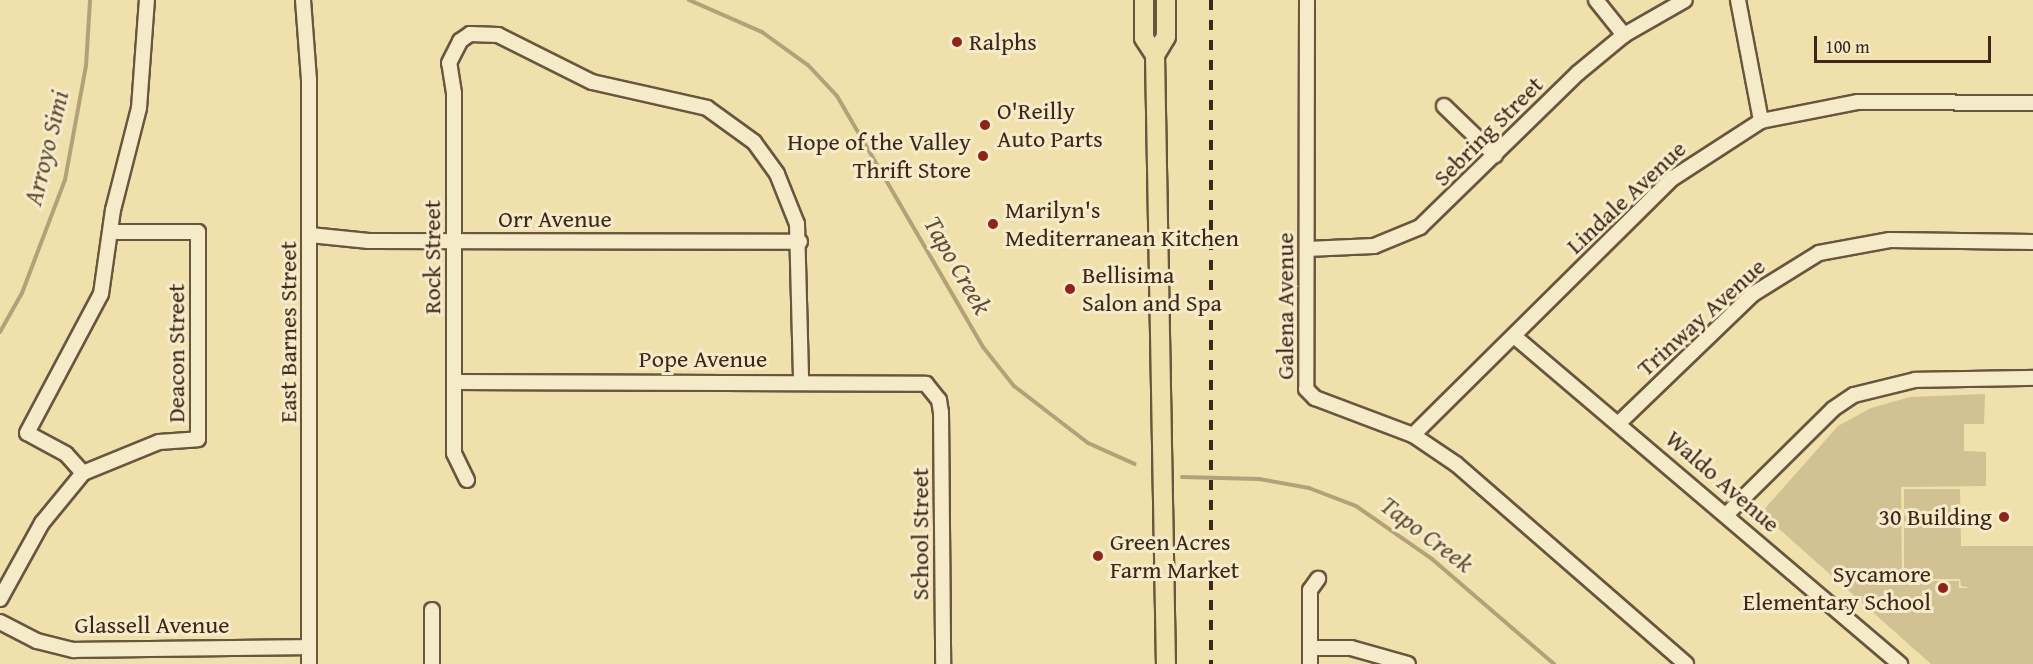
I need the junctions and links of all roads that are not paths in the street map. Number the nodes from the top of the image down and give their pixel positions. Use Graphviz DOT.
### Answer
graph roads {
  1 [pos="147,0"];
  2 [pos="303,0"];
  3 [pos="1144,0"];
  4 [pos="1166,0"];
  5 [pos="1307,0"];
  6 [pos="1596,0"];
  7 [pos="1685,0"];
  8 [pos="1738,0"];
  9 [pos="1624,35"];
  10 [pos="1155,55"];
  11 [pos="2033,103"];
  12 [pos="1444,106"];
  13 [pos="1761,121"];
  14 [pos="1495,155"];
  15 [pos="111,232"];
  16 [pos="310,235"];
  17 [pos="454,242"];
  18 [pos="800,242"];
  19 [pos="2033,242"];
  20 [pos="1307,249"];
  21 [pos="1514,336"];
  22 [pos="2033,378"];
  23 [pos="454,382"];
  24 [pos="801,382"];
  25 [pos="940,404"];
  26 [pos="1620,422"];
  27 [pos="1413,435"];
  28 [pos="83,473"];
  29 [pos="467,480"];
  30 [pos="1727,514"];
  31 [pos="1318,579"];
  32 [pos="0,599"];
  33 [pos="432,610"];
  34 [pos="0,622"];
  35 [pos="309,646"];
  36 [pos="1310,648"];
  37 [pos="309,664"];
  38 [pos="432,664"];
  39 [pos="943,664"];
  40 [pos="1166,664"];
  41 [pos="1310,664"];
  42 [pos="1408,664"];
  43 [pos="1686,664"];
  44 [pos="1900,664"];
  1 -- 15 [label="street"];
  2 -- 16 [label="street, East Barnes Street"];
  3 -- 10 [label="main road"];
  4 -- 10 [label="main road"];
  5 -- 20 [label="street, Galena Avenue"];
  6 -- 9 [label="street"];
  7 -- 9 [label="street, Sebring Street"];
  8 -- 13 [label="street"];
  9 -- 14 [label="street, Sebring Street"];
  10 -- 40 [label="main road"];
  11 -- 13 [label="street, Lindale Avenue"];
  12 -- 14 [label="street"];
  13 -- 21 [label="street, Lindale Avenue"];
  14 -- 20 [label="street, Sebring Street"];
  15 -- 28 [label="street"];
  15 -- 28 [label="street, Deacon Street"];
  16 -- 17 [label="street, Orr Avenue"];
  16 -- 35 [label="street, East Barnes Street"];
  17 -- 18 [label="street, Orr Avenue"];
  17 -- 18 [label="street, Rock Street"];
  17 -- 23 [label="street, Rock Street"];
  18 -- 24 [label="street"];
  19 -- 26 [label="street, Trinway Avenue"];
  20 -- 27 [label="street, Galena Avenue"];
  21 -- 26 [label="street, Waldo Avenue"];
  21 -- 27 [label="street, Lindale Avenue"];
  22 -- 30 [label="street"];
  23 -- 24 [label="street, Pope Avenue"];
  23 -- 29 [label="street, Rock Street"];
  24 -- 25 [label="street, Pope Avenue"];
  25 -- 39 [label="street, School Street"];
  26 -- 30 [label="street, Waldo Avenue"];
  27 -- 43 [label="street, Galena Avenue"];
  28 -- 32 [label="street, Deacon Street"];
  30 -- 44 [label="street, Waldo Avenue"];
  31 -- 36 [label="street"];
  33 -- 38 [label="street"];
  34 -- 35 [label="street, Glassell Avenue"];
  35 -- 37 [label="street, East Barnes Street"];
  36 -- 41 [label="street"];
  36 -- 42 [label="street"];
}
